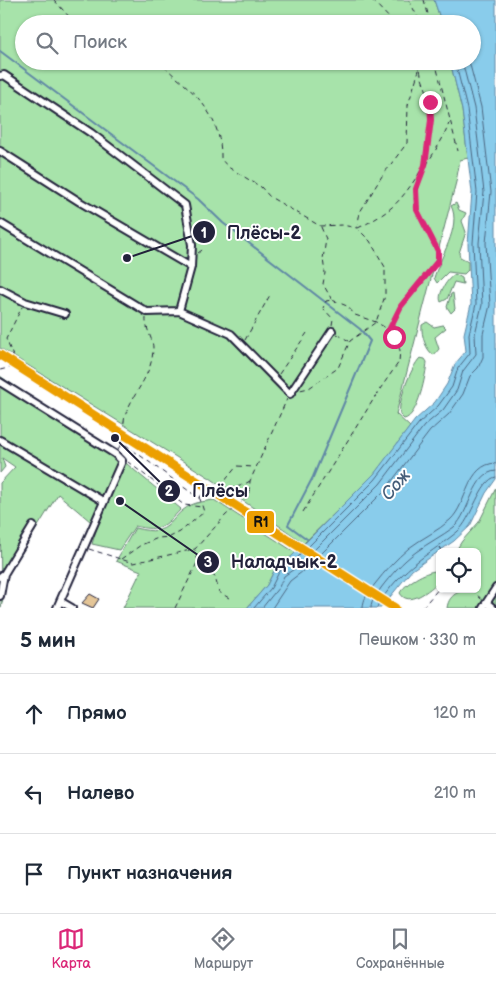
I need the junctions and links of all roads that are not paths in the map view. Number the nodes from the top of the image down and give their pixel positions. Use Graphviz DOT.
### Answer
graph roads {
  1 [pos="0,76"];
  2 [pos="0,151"];
  3 [pos="0,223"];
  4 [pos="191,267"];
  5 [pos="0,289"];
  6 [pos="179,311"];
  7 [pos="65,314"];
  8 [pos="332,331"];
  9 [pos="0,382"];
  10 [pos="0,440"];
  11 [pos="103,501"];
  12 [pos="33,526"];
  13 [pos="2,576"];
  14 [pos="496,588"];
  15 [pos="0,596"];
  16 [pos="60,601"];
  17 [pos="485,606"];
  18 [pos="57,608"];
  19 [pos="72,608"];
  20 [pos="493,608"];
  1 -- 4 [label="street"];
  2 -- 4 [label="street"];
  3 -- 6 [label="street"];
  4 -- 6 [label="street"];
  5 -- 7 [label="street"];
  6 -- 8 [label="street"];
  9 -- 11 [label="street"];
  10 -- 11 [label="street"];
  11 -- 16 [label="street"];
  12 -- 13 [label="street"];
  13 -- 15 [label="street"];
  14 -- 17 [label="street"];
  16 -- 18 [label="street"];
  16 -- 19 [label="street"];
  17 -- 20 [label="street"];
}
